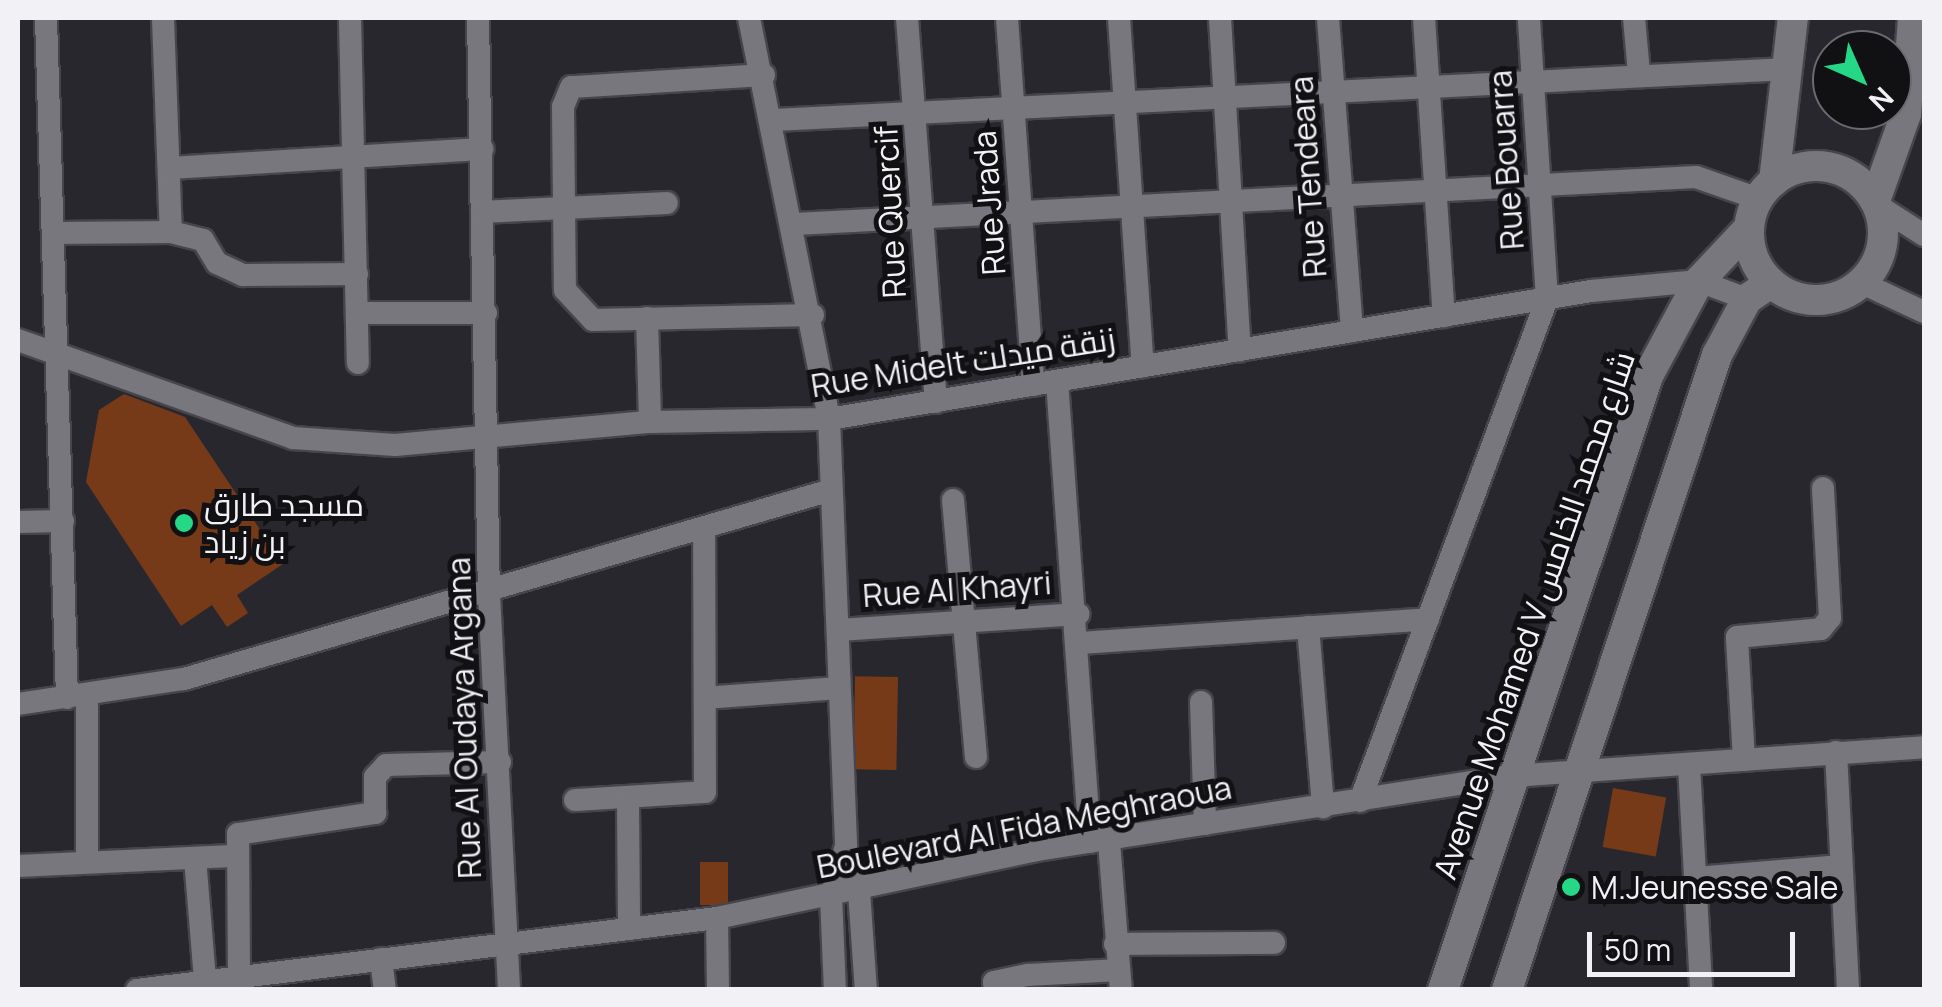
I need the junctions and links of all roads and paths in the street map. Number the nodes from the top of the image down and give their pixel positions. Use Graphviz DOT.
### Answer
graph roads {
  1 [pos="46,18"];
  2 [pos="163,18"];
  3 [pos="350,18"];
  4 [pos="478,18"];
  5 [pos="750,18"];
  6 [pos="907,18"];
  7 [pos="1008,18"];
  8 [pos="1119,18"];
  9 [pos="1220,18"];
  10 [pos="1328,18"];
  11 [pos="1424,18"];
  12 [pos="1529,18"];
  13 [pos="1634,18"];
  14 [pos="1793,18"];
  15 [pos="1913,18"];
  16 [pos="1788,69"];
  17 [pos="1639,73"];
  18 [pos="764,75"];
  19 [pos="1532,83"];
  20 [pos="1429,86"];
  21 [pos="1333,88"];
  22 [pos="1227,92"];
  23 [pos="1125,98"];
  24 [pos="1015,102"];
  25 [pos="916,110"];
  26 [pos="774,120"];
  27 [pos="482,149"];
  28 [pos="354,156"];
  29 [pos="168,168"];
  30 [pos="1542,186"];
  31 [pos="1434,193"];
  32 [pos="1342,197"];
  33 [pos="666,203"];
  34 [pos="1230,203"];
  35 [pos="1761,203"];
  36 [pos="1876,203"];
  37 [pos="1133,205"];
  38 [pos="566,208"];
  39 [pos="1022,210"];
  40 [pos="482,212"];
  41 [pos="921,218"];
  42 [pos="795,224"];
  43 [pos="54,232"];
  44 [pos="172,232"];
  45 [pos="1924,235"];
  46 [pos="356,274"];
  47 [pos="1700,281"];
  48 [pos="1862,283"];
  49 [pos="1759,291"];
  50 [pos="1547,298"];
  51 [pos="357,312"];
  52 [pos="1924,312"];
  53 [pos="486,313"];
  54 [pos="813,316"];
  55 [pos="1444,316"];
  56 [pos="647,318"];
  57 [pos="1352,332"];
  58 [pos="18,340"];
  59 [pos="1240,350"];
  60 [pos="60,353"];
  61 [pos="358,363"];
  62 [pos="1143,366"];
  63 [pos="1045,383"];
  64 [pos="936,402"];
  65 [pos="829,419"];
  66 [pos="650,422"];
  67 [pos="489,442"];
  68 [pos="1823,488"];
  69 [pos="830,490"];
  70 [pos="953,500"];
  71 [pos="63,521"];
  72 [pos="18,522"];
  73 [pos="704,531"];
  74 [pos="489,594"];
  75 [pos="1078,614"];
  76 [pos="962,619"];
  77 [pos="1428,619"];
  78 [pos="1308,627"];
  79 [pos="839,630"];
  80 [pos="1080,643"];
  81 [pos="838,688"];
  82 [pos="77,696"];
  83 [pos="705,698"];
  84 [pos="1200,702"];
  85 [pos="18,704"];
  86 [pos="1924,747"];
  87 [pos="1836,752"];
  88 [pos="976,757"];
  89 [pos="1744,760"];
  90 [pos="500,762"];
  91 [pos="1688,764"];
  92 [pos="1578,768"];
  93 [pos="1512,776"];
  94 [pos="576,800"];
  95 [pos="1360,802"];
  96 [pos="628,803"];
  97 [pos="1323,807"];
  98 [pos="1205,824"];
  99 [pos="1100,842"];
  100 [pos="846,846"];
  101 [pos="232,856"];
  102 [pos="195,858"];
  103 [pos="86,862"];
  104 [pos="18,866"];
  105 [pos="1840,866"];
  106 [pos="1695,878"];
  107 [pos="863,887"];
  108 [pos="831,896"];
  109 [pos="717,918"];
  110 [pos="629,930"];
  111 [pos="505,944"];
  112 [pos="1116,944"];
  113 [pos="1274,944"];
  114 [pos="381,958"];
  115 [pos="238,974"];
  116 [pos="204,978"];
  117 [pos="1120,980"];
  118 [pos="150,989"];
  119 [pos="386,990"];
  120 [pos="509,990"];
  121 [pos="718,990"];
  122 [pos="835,990"];
  123 [pos="866,990"];
  124 [pos="994,990"];
  125 [pos="1443,990"];
  126 [pos="1506,990"];
  127 [pos="1701,990"];
  128 [pos="1848,990"];
  1 -- 43 [label="street"];
  2 -- 29 [label="street"];
  3 -- 28 [label="street"];
  4 -- 27 [label="street, Rue Al Oudaya Argana"];
  5 -- 18 [label="street"];
  6 -- 25 [label="street, Rue Quercif"];
  7 -- 24 [label="street, Rue Jrada"];
  8 -- 23 [label="street"];
  9 -- 22 [label="street"];
  10 -- 21 [label="street, Rue Tendeara"];
  11 -- 20 [label="street"];
  12 -- 19 [label="street, Rue Bouarra"];
  13 -- 17 [label="street"];
  14 -- 16 [label="street"];
  15 -- 36 [label="street"];
  16 -- 17 [label="street"];
  16 -- 35 [label="street"];
  17 -- 19 [label="street"];
  18 -- 26 [label="street"];
  18 -- 38 [label="street"];
  19 -- 20 [label="street"];
  19 -- 30 [label="street, Rue Bouarra"];
  20 -- 21 [label="street"];
  20 -- 31 [label="street"];
  21 -- 22 [label="street"];
  21 -- 32 [label="street, Rue Tendeara"];
  22 -- 23 [label="street"];
  22 -- 34 [label="street"];
  23 -- 24 [label="street"];
  23 -- 37 [label="street"];
  24 -- 25 [label="street"];
  24 -- 39 [label="street, Rue Jrada"];
  25 -- 26 [label="street"];
  25 -- 41 [label="street, Rue Quercif"];
  26 -- 42 [label="street"];
  27 -- 28 [label="street"];
  27 -- 40 [label="street, Rue Al Oudaya Argana"];
  28 -- 29 [label="street"];
  28 -- 46 [label="street"];
  29 -- 44 [label="street"];
  30 -- 31 [label="street"];
  30 -- 35 [label="street"];
  30 -- 50 [label="street, Rue Bouarra"];
  31 -- 32 [label="street"];
  31 -- 55 [label="street"];
  32 -- 34 [label="street"];
  32 -- 57 [label="street, Rue Tendeara"];
  33 -- 38 [label="street"];
  34 -- 37 [label="street"];
  34 -- 59 [label="street"];
  35 -- 36 [label="street"];
  35 -- 47 [label="street, Avenue Mohamed V شارع محمد الخامس"];
  35 -- 49 [label="street"];
  36 -- 45 [label="street"];
  36 -- 48 [label="street"];
  37 -- 39 [label="street"];
  37 -- 62 [label="street"];
  38 -- 40 [label="street"];
  38 -- 56 [label="street"];
  39 -- 41 [label="street"];
  39 -- 63 [label="street, Rue Jrada"];
  40 -- 53 [label="street, Rue Al Oudaya Argana"];
  41 -- 42 [label="street"];
  41 -- 64 [label="street, Rue Quercif"];
  42 -- 54 [label="street"];
  43 -- 44 [label="street"];
  43 -- 60 [label="street"];
  44 -- 46 [label="street"];
  46 -- 51 [label="street"];
  47 -- 49 [label="street, Rue Midelt زنقة ميدلت"];
  47 -- 50 [label="street, Rue Midelt زنقة ميدلت"];
  47 -- 93 [label="street, Avenue Mohamed V شارع محمد الخامس"];
  48 -- 49 [label="street"];
  48 -- 52 [label="street"];
  49 -- 92 [label="street"];
  50 -- 55 [label="street, Rue Midelt زنقة ميدلت"];
  50 -- 77 [label="street"];
  51 -- 53 [label="street"];
  51 -- 61 [label="street"];
  53 -- 67 [label="street, Rue Al Oudaya Argana"];
  54 -- 56 [label="street"];
  54 -- 65 [label="street"];
  55 -- 57 [label="street, Rue Midelt زنقة ميدلت"];
  56 -- 66 [label="street"];
  57 -- 59 [label="street, Rue Midelt زنقة ميدلت"];
  58 -- 60 [label="street, Rue Midelt زنقة ميدلت"];
  59 -- 62 [label="street, Rue Midelt زنقة ميدلت"];
  60 -- 67 [label="street, Rue Midelt زنقة ميدلت"];
  60 -- 71 [label="street"];
  62 -- 63 [label="street, Rue Midelt زنقة ميدلت"];
  63 -- 64 [label="street, Rue Midelt زنقة ميدلت"];
  63 -- 75 [label="street, Rue Jrada"];
  64 -- 65 [label="street, Rue Midelt زنقة ميدلت"];
  65 -- 66 [label="street, Rue Midelt زنقة ميدلت"];
  65 -- 69 [label="street"];
  66 -- 67 [label="street, Rue Midelt زنقة ميدلت"];
  67 -- 74 [label="street, Rue Al Oudaya Argana"];
  68 -- 89 [label="street"];
  69 -- 73 [label="street"];
  69 -- 79 [label="street"];
  70 -- 76 [label="street"];
  71 -- 72 [label="street"];
  71 -- 82 [label="street"];
  73 -- 74 [label="street"];
  73 -- 83 [label="street"];
  74 -- 82 [label="street"];
  74 -- 90 [label="street, Rue Al Oudaya Argana"];
  75 -- 76 [label="street, Rue Al Khayri"];
  75 -- 80 [label="street, Rue Jrada"];
  76 -- 79 [label="street, Rue Al Khayri"];
  76 -- 88 [label="street"];
  77 -- 78 [label="street"];
  77 -- 95 [label="street"];
  78 -- 80 [label="street"];
  78 -- 97 [label="street"];
  79 -- 81 [label="street"];
  80 -- 99 [label="street, Rue Jrada"];
  81 -- 83 [label="street"];
  81 -- 100 [label="street"];
  82 -- 85 [label="street"];
  82 -- 103 [label="street"];
  83 -- 96 [label="street"];
  84 -- 98 [label="street"];
  86 -- 87 [label="street, Boulevard Al Fida Meghraoua"];
  87 -- 89 [label="street, Boulevard Al Fida Meghraoua"];
  87 -- 105 [label="street"];
  89 -- 91 [label="street, Boulevard Al Fida Meghraoua"];
  90 -- 101 [label="street"];
  90 -- 111 [label="street, Rue Al Oudaya Argana"];
  91 -- 92 [label="street, Boulevard Al Fida Meghraoua"];
  91 -- 106 [label="street"];
  92 -- 93 [label="street, Boulevard Al Fida Meghraoua"];
  92 -- 126 [label="street"];
  93 -- 95 [label="street, Boulevard Al Fida Meghraoua"];
  93 -- 125 [label="street, Avenue Mohamed V شارع محمد الخامس"];
  94 -- 96 [label="street"];
  95 -- 97 [label="street, Boulevard Al Fida Meghraoua"];
  96 -- 110 [label="street"];
  97 -- 98 [label="street, Boulevard Al Fida Meghraoua"];
  98 -- 99 [label="street, Boulevard Al Fida Meghraoua"];
  99 -- 107 [label="street, Boulevard Al Fida Meghraoua"];
  99 -- 112 [label="street, Rue Jrada"];
  100 -- 107 [label="street"];
  100 -- 108 [label="street"];
  101 -- 102 [label="street"];
  101 -- 115 [label="street"];
  102 -- 103 [label="street"];
  102 -- 116 [label="street"];
  103 -- 104 [label="street"];
  105 -- 106 [label="street"];
  105 -- 128 [label="street"];
  106 -- 127 [label="street"];
  107 -- 108 [label="street, Boulevard Al Fida Meghraoua"];
  107 -- 123 [label="street"];
  108 -- 109 [label="street, Boulevard Al Fida Meghraoua"];
  108 -- 122 [label="street"];
  109 -- 110 [label="street, Boulevard Al Fida Meghraoua"];
  109 -- 121 [label="street"];
  110 -- 111 [label="street, Boulevard Al Fida Meghraoua"];
  111 -- 114 [label="street, Boulevard Al Fida Meghraoua"];
  111 -- 120 [label="street, Rue Al Oudaya Argana"];
  112 -- 113 [label="street"];
  112 -- 117 [label="street, Rue Jrada"];
  114 -- 115 [label="street, Boulevard Al Fida Meghraoua"];
  114 -- 119 [label="street"];
  115 -- 116 [label="street, Boulevard Al Fida Meghraoua"];
  116 -- 118 [label="street, Boulevard Al Fida Meghraoua"];
  117 -- 124 [label="street"];
}
